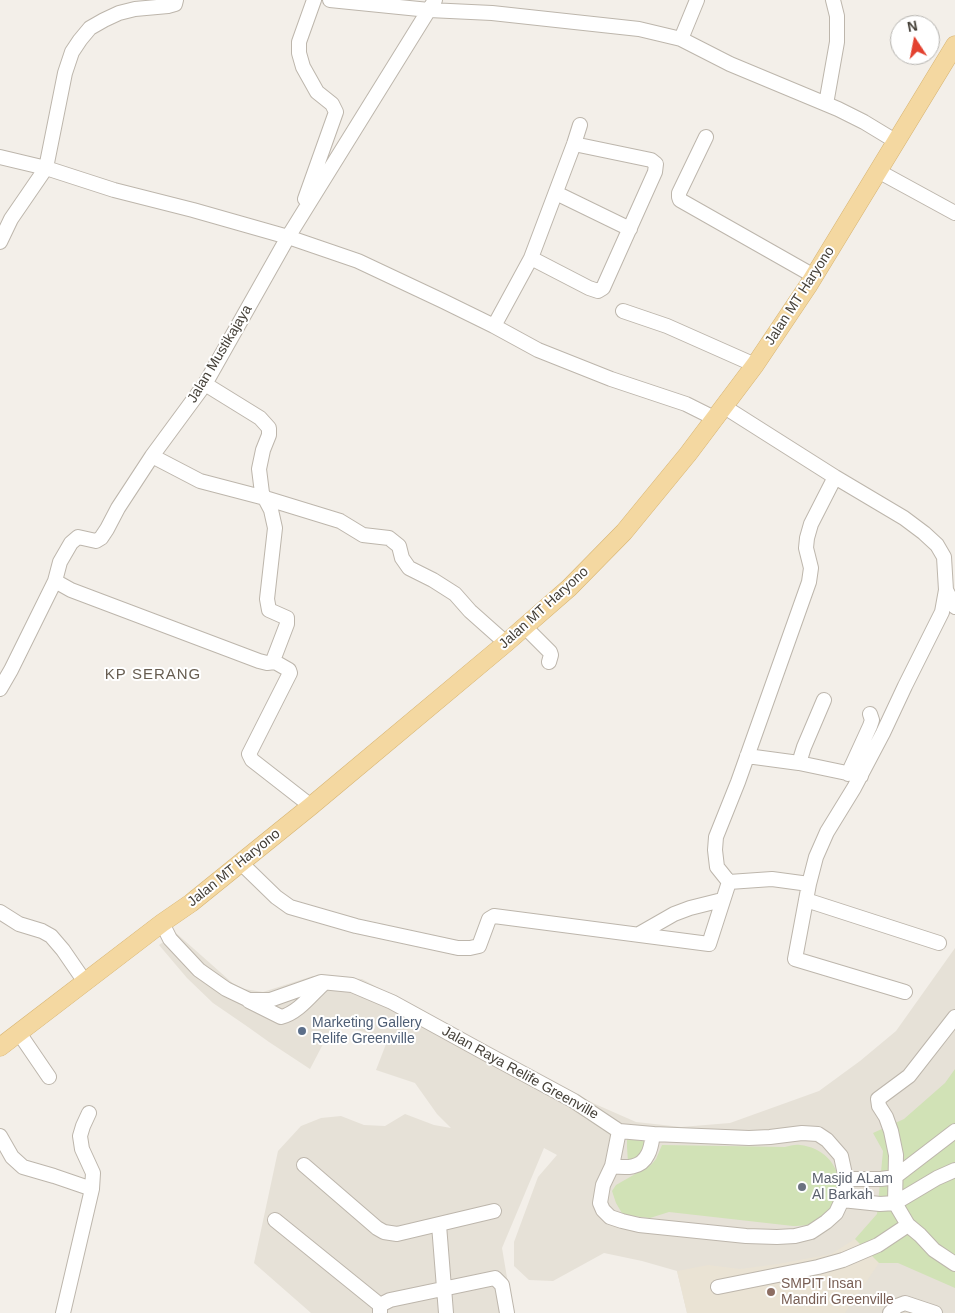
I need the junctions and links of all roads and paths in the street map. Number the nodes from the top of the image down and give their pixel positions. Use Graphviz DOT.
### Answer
graph roads {
  1 [pos="176,0"];
  2 [pos="314,0"];
  3 [pos="330,0"];
  4 [pos="697,0"];
  5 [pos="833,0"];
  6 [pos="432,5"];
  7 [pos="681,39"];
  8 [pos="955,45"];
  9 [pos="826,104"];
  10 [pos="580,125"];
  11 [pos="706,137"];
  12 [pos="897,142"];
  13 [pos="574,144"];
  14 [pos="0,158"];
  15 [pos="46,168"];
  16 [pos="878,171"];
  17 [pos="556,193"];
  18 [pos="955,213"];
  19 [pos="300,217"];
  20 [pos="630,229"];
  21 [pos="288,237"];
  22 [pos="0,242"];
  23 [pos="531,258"];
  24 [pos="814,276"];
  25 [pos="623,311"];
  26 [pos="494,326"];
  27 [pos="755,365"];
  28 [pos="205,384"];
  29 [pos="719,412"];
  30 [pos="152,456"];
  31 [pos="835,477"];
  32 [pos="265,498"];
  33 [pos="55,581"];
  34 [pos="946,590"];
  35 [pos="955,607"];
  36 [pos="525,627"];
  37 [pos="506,643"];
  38 [pos="275,662"];
  39 [pos="549,662"];
  40 [pos="0,689"];
  41 [pos="824,700"];
  42 [pos="870,714"];
  43 [pos="747,756"];
  44 [pos="799,764"];
  45 [pos="854,775"];
  46 [pos="311,806"];
  47 [pos="241,863"];
  48 [pos="729,882"];
  49 [pos="809,884"];
  50 [pos="722,900"];
  51 [pos="806,900"];
  52 [pos="0,912"];
  53 [pos="162,923"];
  54 [pos="639,934"];
  55 [pos="940,943"];
  56 [pos="85,982"];
  57 [pos="325,982"];
  58 [pos="905,992"];
  59 [pos="249,1000"];
  60 [pos="955,1017"];
  61 [pos="19,1033"];
  62 [pos="0,1047"];
  63 [pos="50,1077"];
  64 [pos="89,1113"];
  65 [pos="619,1131"];
  66 [pos="955,1131"];
  67 [pos="653,1134"];
  68 [pos="0,1136"];
  69 [pos="304,1165"];
  70 [pos="612,1166"];
  71 [pos="955,1170"];
  72 [pos="888,1178"];
  73 [pos="846,1179"];
  74 [pos="92,1189"];
  75 [pos="842,1200"];
  76 [pos="894,1203"];
  77 [pos="494,1211"];
  78 [pos="275,1220"];
  79 [pos="908,1224"];
  80 [pos="439,1225"];
  81 [pos="955,1264"];
  82 [pos="718,1287"];
  83 [pos="444,1290"];
  84 [pos="380,1309"];
  85 [pos="62,1313"];
  86 [pos="446,1313"];
  87 [pos="508,1313"];
  88 [pos="890,1313"];
  89 [pos="935,1313"];
  1 -- 15 [label="street"];
  2 -- 19 [label="street"];
  3 -- 6 [label="street"];
  4 -- 7 [label="street"];
  5 -- 9 [label="street"];
  6 -- 7 [label="street"];
  6 -- 19 [label="street, Jalan Mustikajaya"];
  7 -- 9 [label="street"];
  8 -- 12 [label="main road, Jalan MT Haryono"];
  9 -- 12 [label="street"];
  10 -- 13 [label="street"];
  11 -- 24 [label="street"];
  12 -- 16 [label="main road, Jalan MT Haryono"];
  13 -- 17 [label="street"];
  13 -- 20 [label="street"];
  14 -- 15 [label="street"];
  15 -- 21 [label="street"];
  15 -- 22 [label="street"];
  16 -- 18 [label="street"];
  16 -- 24 [label="main road, Jalan MT Haryono"];
  17 -- 20 [label="street"];
  17 -- 23 [label="street"];
  19 -- 21 [label="street, Jalan Mustikajaya"];
  20 -- 23 [label="street"];
  21 -- 26 [label="street"];
  21 -- 28 [label="street, Jalan Mustikajaya"];
  23 -- 26 [label="street"];
  24 -- 27 [label="main road, Jalan MT Haryono"];
  25 -- 27 [label="street"];
  26 -- 29 [label="street"];
  27 -- 29 [label="main road, Jalan MT Haryono"];
  28 -- 30 [label="street, Jalan Mustikajaya"];
  28 -- 32 [label="street"];
  29 -- 31 [label="street"];
  29 -- 36 [label="main road, Jalan MT Haryono"];
  30 -- 32 [label="street"];
  30 -- 33 [label="street, Jalan Mustikajaya"];
  31 -- 34 [label="street"];
  31 -- 43 [label="street"];
  32 -- 37 [label="street"];
  32 -- 38 [label="street"];
  33 -- 38 [label="street"];
  33 -- 40 [label="street, Jalan Mustikajaya"];
  34 -- 35 [label="street"];
  34 -- 45 [label="street"];
  36 -- 37 [label="main road, Jalan MT Haryono"];
  36 -- 39 [label="street"];
  37 -- 46 [label="main road, Jalan MT Haryono"];
  38 -- 46 [label="street"];
  41 -- 44 [label="street"];
  42 -- 45 [label="street"];
  43 -- 44 [label="street"];
  43 -- 48 [label="street"];
  44 -- 45 [label="street"];
  45 -- 49 [label="street"];
  46 -- 47 [label="main road, Jalan MT Haryono"];
  47 -- 53 [label="main road, Jalan MT Haryono"];
  47 -- 54 [label="street"];
  48 -- 49 [label="street"];
  48 -- 50 [label="street"];
  49 -- 51 [label="street"];
  50 -- 54 [label="street"];
  50 -- 54 [label="street"];
  51 -- 55 [label="street"];
  51 -- 58 [label="street"];
  52 -- 56 [label="street"];
  53 -- 56 [label="main road, Jalan MT Haryono"];
  53 -- 59 [label="street, Jalan Raya Relife Greenville"];
  56 -- 61 [label="main road, Jalan MT Haryono"];
  57 -- 59 [label="street, Jalan Raya Relife Greenville"];
  57 -- 59 [label="street"];
  57 -- 65 [label="street, Jalan Raya Relife Greenville"];
  60 -- 72 [label="street"];
  61 -- 62 [label="main road, Jalan MT Haryono"];
  61 -- 63 [label="street"];
  64 -- 74 [label="street"];
  65 -- 67 [label="street, Jalan Raya Relife Greenville"];
  65 -- 70 [label="street, Jalan Raya Relife Greenville"];
  66 -- 72 [label="street"];
  67 -- 70 [label="street"];
  67 -- 73 [label="street, Jalan Raya Relife Greenville"];
  68 -- 74 [label="street"];
  69 -- 80 [label="street"];
  70 -- 75 [label="street, Jalan Raya Relife Greenville"];
  71 -- 76 [label="street"];
  72 -- 73 [label="street"];
  72 -- 76 [label="street"];
  73 -- 75 [label="street, Jalan Raya Relife Greenville"];
  74 -- 85 [label="street"];
  75 -- 76 [label="street"];
  76 -- 79 [label="street"];
  77 -- 80 [label="street"];
  78 -- 84 [label="street"];
  79 -- 81 [label="street"];
  79 -- 82 [label="street"];
  80 -- 83 [label="street"];
  83 -- 84 [label="street"];
  83 -- 86 [label="street"];
  83 -- 87 [label="street"];
  88 -- 89 [label="street"];
}
